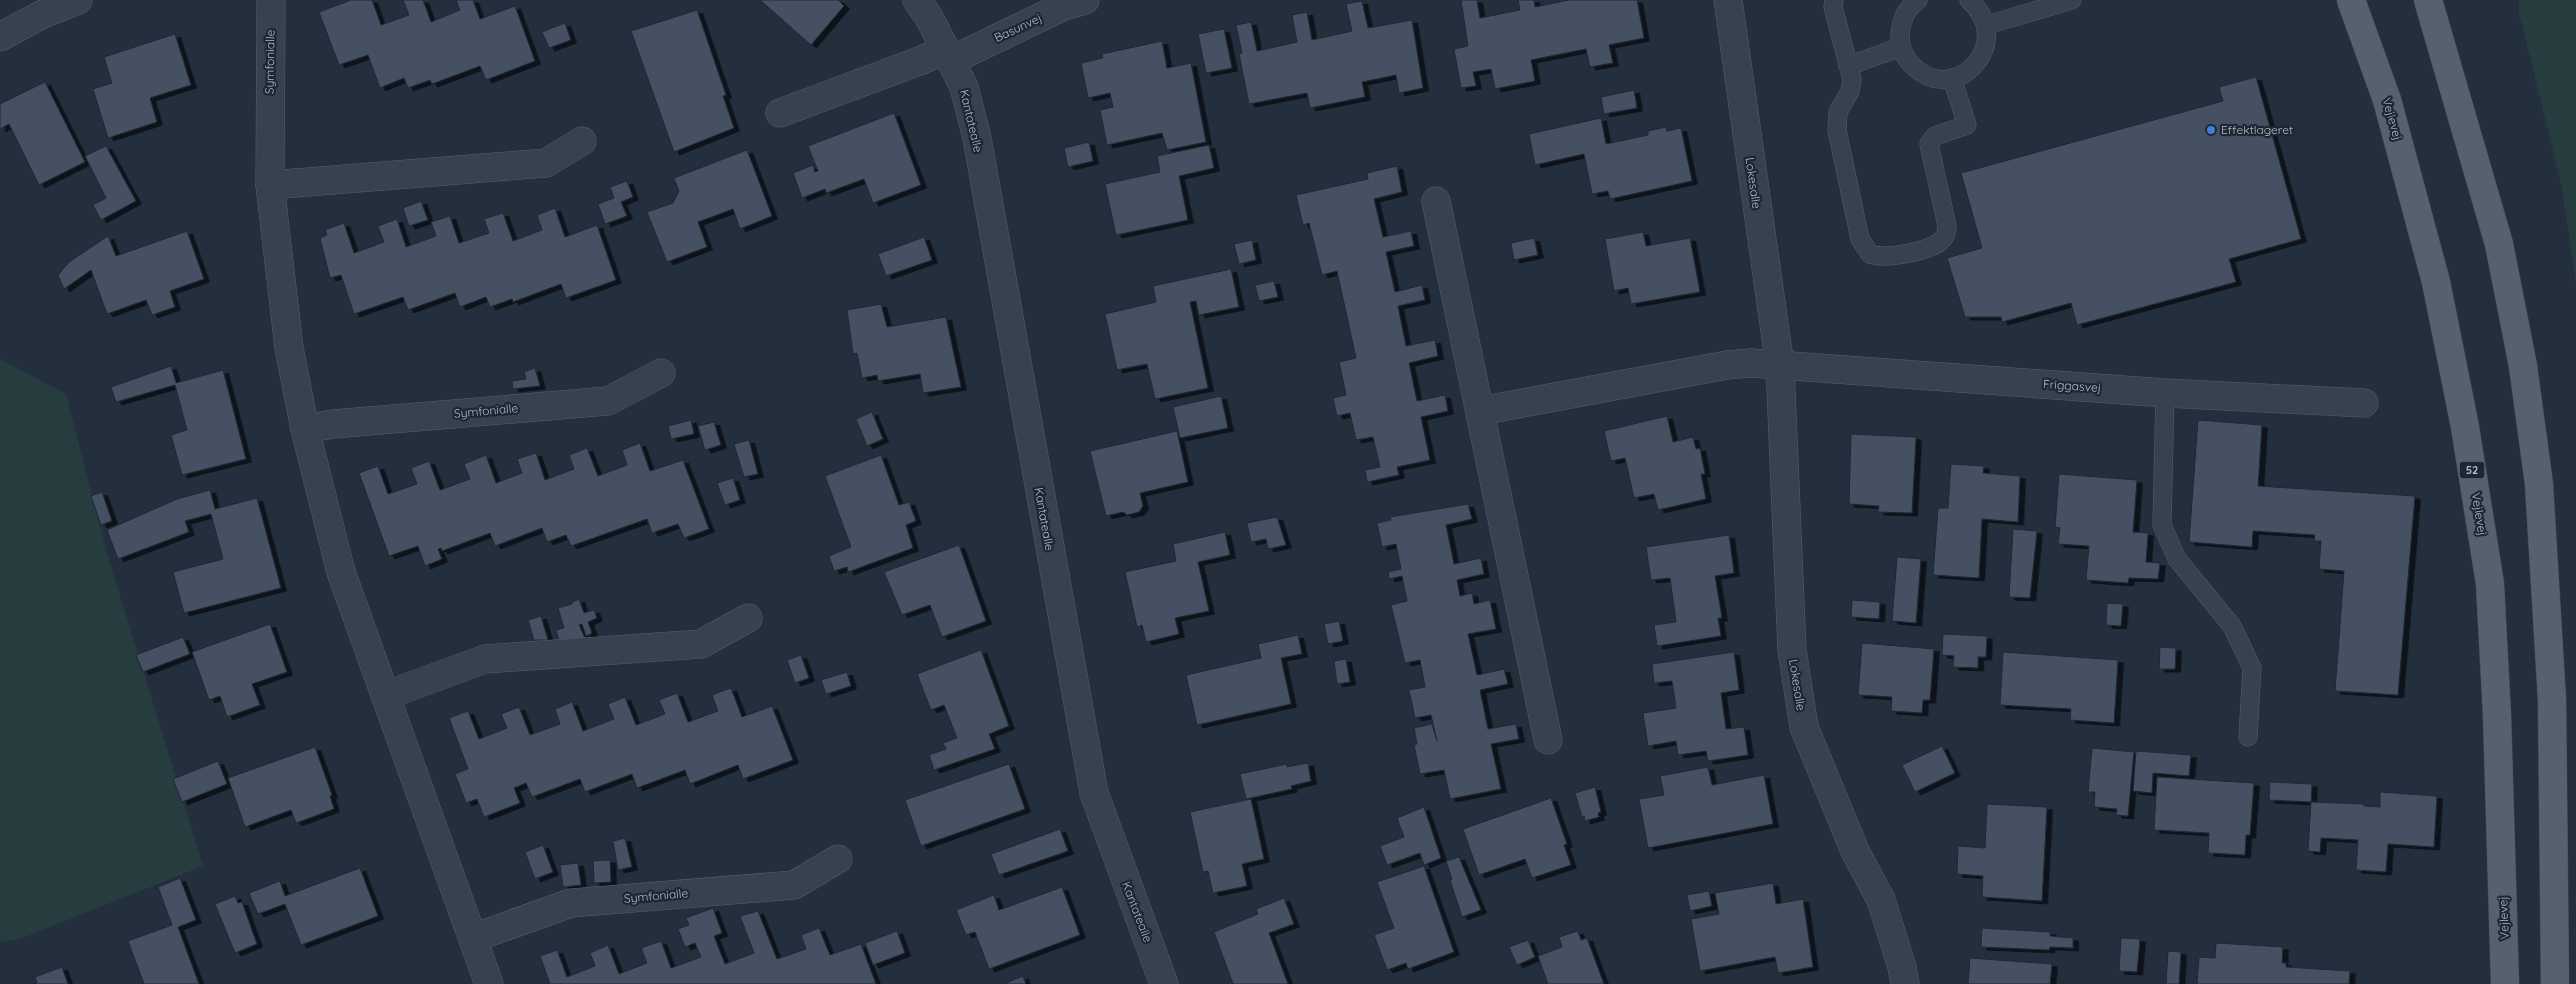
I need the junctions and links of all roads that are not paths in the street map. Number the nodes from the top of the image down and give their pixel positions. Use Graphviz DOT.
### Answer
graph roads {
  1 [pos="78,0"];
  2 [pos="272,0"];
  3 [pos="917,0"];
  4 [pos="1085,0"];
  5 [pos="1728,0"];
  6 [pos="1834,0"];
  7 [pos="1918,0"];
  8 [pos="1969,0"];
  9 [pos="2072,0"];
  10 [pos="2352,0"];
  11 [pos="2428,0"];
  12 [pos="1987,26"];
  13 [pos="0,37"];
  14 [pos="1901,47"];
  15 [pos="949,54"];
  16 [pos="1848,66"];
  17 [pos="1952,78"];
  18 [pos="780,113"];
  19 [pos="582,141"];
  20 [pos="270,185"];
  21 [pos="1436,201"];
  22 [pos="1780,366"];
  23 [pos="662,373"];
  24 [pos="2165,393"];
  25 [pos="2364,403"];
  26 [pos="1480,411"];
  27 [pos="305,428"];
  28 [pos="748,618"];
  29 [pos="386,695"];
  30 [pos="2248,737"];
  31 [pos="1548,740"];
  32 [pos="838,859"];
  33 [pos="473,938"];
  34 [pos="489,984"];
  35 [pos="1164,984"];
  36 [pos="1905,984"];
  37 [pos="2505,984"];
  38 [pos="2555,984"];
  1 -- 13 [label="street"];
  2 -- 20 [label="street, Symfonialle"];
  3 -- 15 [label="street, Kantatealle"];
  4 -- 15 [label="street, Basunvej"];
  5 -- 22 [label="street, Lokesalle"];
  6 -- 16 [label="lane"];
  7 -- 14 [label="lane"];
  8 -- 12 [label="lane"];
  9 -- 12 [label="lane"];
  10 -- 37 [label="main road, Vejlevej / 52"];
  11 -- 38 [label="main road"];
  12 -- 17 [label="lane"];
  14 -- 16 [label="lane"];
  14 -- 17 [label="lane"];
  15 -- 18 [label="street"];
  15 -- 35 [label="street, Kantatealle"];
  16 -- 17 [label="lane"];
  19 -- 20 [label="street"];
  20 -- 27 [label="street, Symfonialle"];
  21 -- 26 [label="street"];
  22 -- 24 [label="street, Friggasvej"];
  22 -- 26 [label="street"];
  22 -- 36 [label="street, Lokesalle"];
  23 -- 27 [label="street, Symfonialle"];
  24 -- 25 [label="street, Friggasvej"];
  24 -- 30 [label="lane"];
  26 -- 31 [label="street"];
  27 -- 29 [label="street, Symfonialle"];
  28 -- 29 [label="street"];
  29 -- 33 [label="street, Symfonialle"];
  32 -- 33 [label="street, Symfonialle"];
  33 -- 34 [label="street, Symfonialle"];
}
